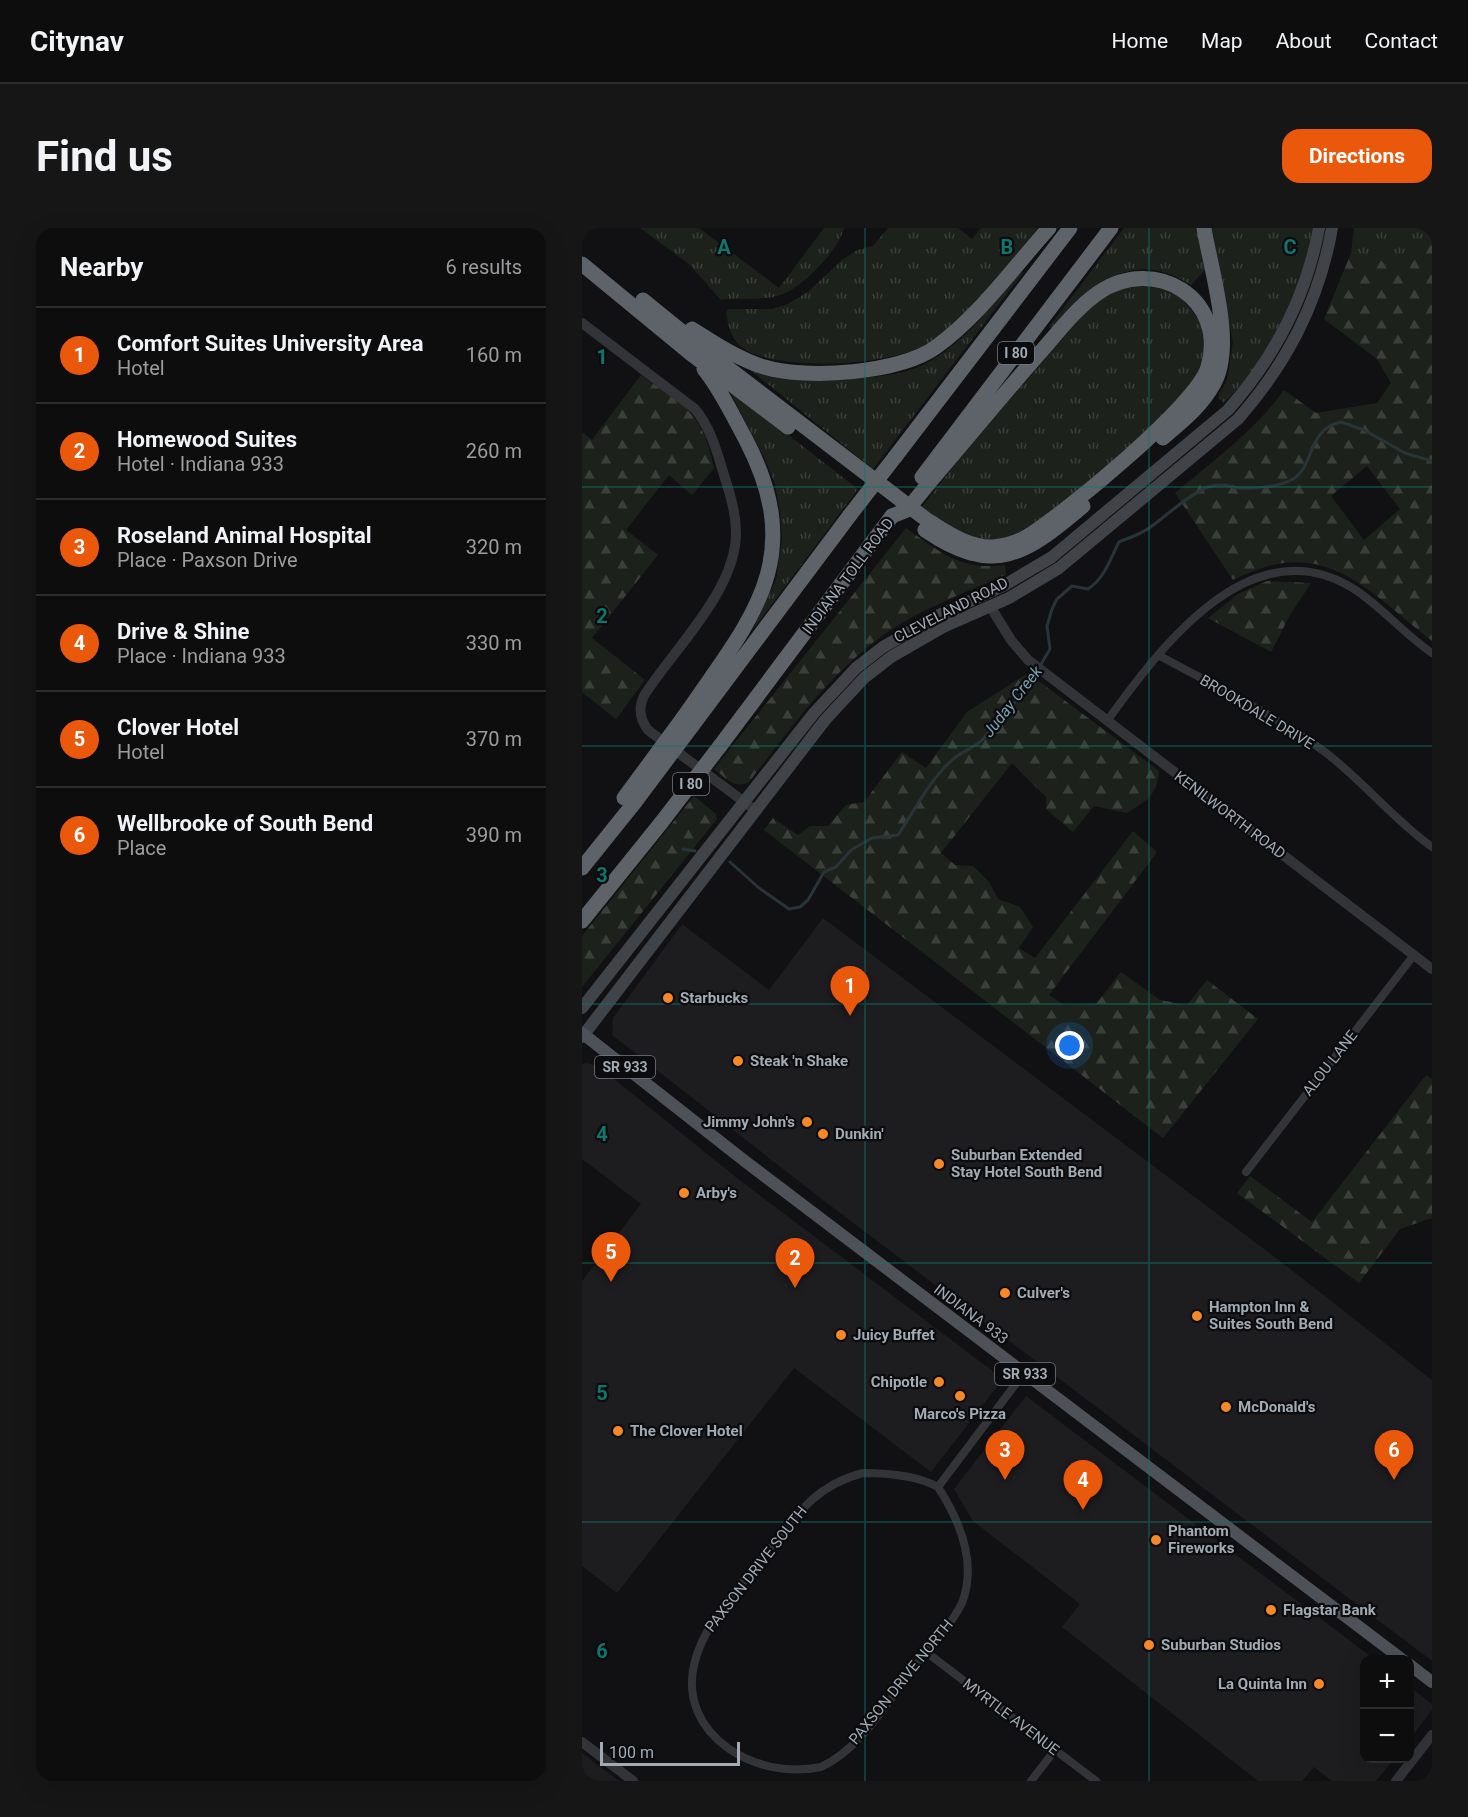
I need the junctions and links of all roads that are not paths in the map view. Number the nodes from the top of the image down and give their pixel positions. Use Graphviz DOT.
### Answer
graph roads {
  1 [pos="1049,228"];
  2 [pos="1070,228"];
  3 [pos="1111,228"];
  4 [pos="1204,228"];
  5 [pos="1319,228"];
  6 [pos="1332,228"];
  7 [pos="582,253"];
  8 [pos="582,264"];
  9 [pos="643,300"];
  10 [pos="582,322"];
  11 [pos="690,353"];
  12 [pos="926,480"];
  13 [pos="990,606"];
  14 [pos="1432,653"];
  15 [pos="1158,655"];
  16 [pos="688,722"];
  17 [pos="1107,722"];
  18 [pos="629,800"];
  19 [pos="744,802"];
  20 [pos="754,810"];
  21 [pos="1432,847"];
  22 [pos="582,862"];
  23 [pos="582,868"];
  24 [pos="582,921"];
  25 [pos="1414,955"];
  26 [pos="1432,969"];
  27 [pos="582,1008"];
  28 [pos="583,1035"];
  29 [pos="1246,1172"];
  30 [pos="1024,1373"];
  31 [pos="938,1487"];
  32 [pos="926,1652"];
  33 [pos="1398,1655"];
  34 [pos="1414,1668"];
  35 [pos="1432,1682"];
  36 [pos="1432,1735"];
  37 [pos="582,1742"];
  38 [pos="1055,1750"];
  39 [pos="735,1760"];
  40 [pos="633,1781"];
  41 [pos="1031,1781"];
  42 [pos="1096,1781"];
  43 [pos="1396,1781"];
  1 -- 9 [label="highway"];
  2 -- 16 [label="highway, I 80, bridge"];
  3 -- 12 [label="highway, I 80"];
  4 -- 11 [label="highway"];
  5 -- 19 [label="main road, CLEVELAND ROAD"];
  6 -- 13 [label="main road, CLEVELAND ROAD"];
  7 -- 9 [label="highway"];
  8 -- 11 [label="highway"];
  9 -- 12 [label="highway"];
  10 -- 19 [label="street"];
  11 -- 16 [label="highway"];
  12 -- 24 [label="highway, INDIANA TOLL ROAD / I 80, bridge"];
  13 -- 17 [label="street, KENILWORTH ROAD"];
  13 -- 20 [label="main road, CLEVELAND ROAD"];
  14 -- 15 [label="street"];
  15 -- 17 [label="street"];
  15 -- 21 [label="street, BROOKDALE DRIVE"];
  16 -- 18 [label="highway, I 80, bridge"];
  17 -- 25 [label="street, KENILWORTH ROAD"];
  18 -- 22 [label="highway"];
  18 -- 23 [label="highway, I 80"];
  19 -- 20 [label="street"];
  19 -- 27 [label="main road, CLEVELAND ROAD"];
  20 -- 28 [label="main road, CLEVELAND ROAD"];
  25 -- 26 [label="street, KENILWORTH ROAD"];
  25 -- 29 [label="street, ALOU LANE"];
  28 -- 30 [label="main road, INDIANA 933 / SR 933"];
  30 -- 31 [label="street"];
  30 -- 33 [label="main road, INDIANA 933 / SR 933"];
  31 -- 32 [label="street, PAXSON DRIVE NORTH"];
  31 -- 39 [label="street, PAXSON DRIVE SOUTH"];
  32 -- 38 [label="street, MYRTLE AVENUE"];
  32 -- 39 [label="street, PAXSON DRIVE NORTH"];
  34 -- 35 [label="main road"];
  36 -- 43 [label="street"];
  37 -- 40 [label="street"];
  38 -- 41 [label="street"];
  38 -- 42 [label="street, MYRTLE AVENUE"];
}
